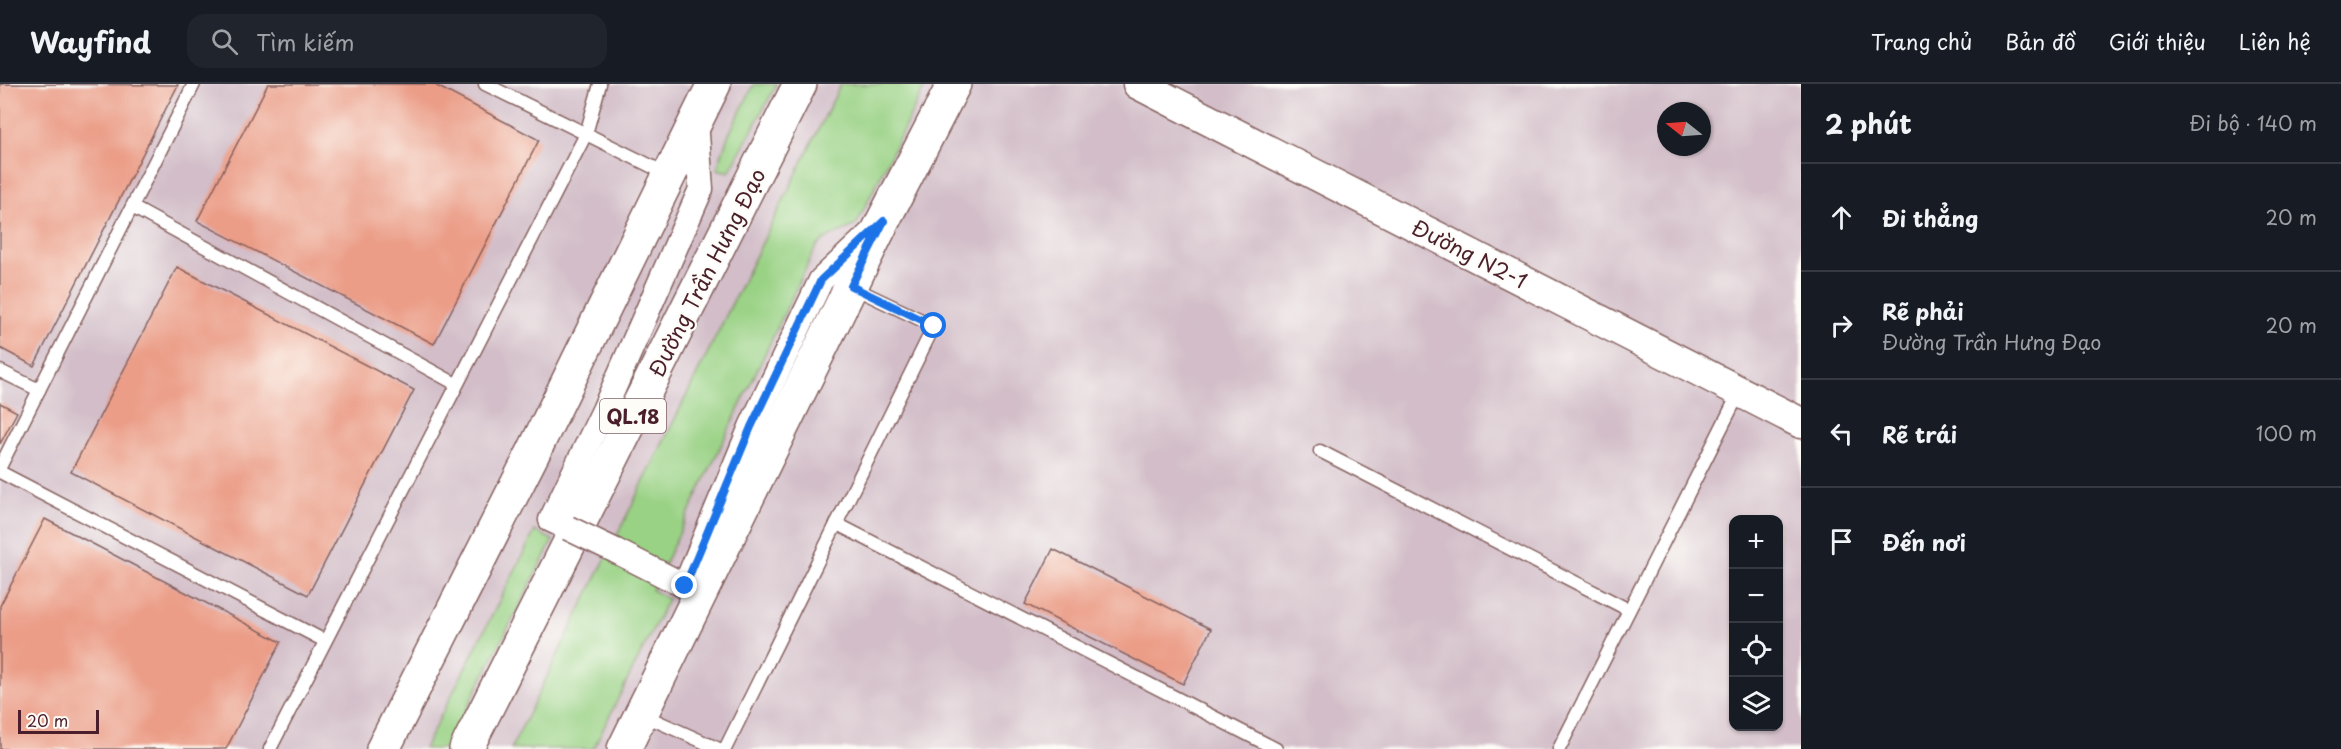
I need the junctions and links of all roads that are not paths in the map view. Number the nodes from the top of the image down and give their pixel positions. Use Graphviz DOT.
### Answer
graph roads {
  1 [pos="194,84"];
  2 [pos="485,84"];
  3 [pos="600,84"];
  4 [pos="714,84"];
  5 [pos="800,84"];
  6 [pos="954,84"];
  7 [pos="1138,84"];
  8 [pos="696,119"];
  9 [pos="586,134"];
  10 [pos="669,175"];
  11 [pos="132,207"];
  12 [pos="884,221"];
  13 [pos="851,286"];
  14 [pos="0,371"];
  15 [pos="456,384"];
  16 [pos="39,390"];
  17 [pos="1740,392"];
  18 [pos="1801,423"];
  19 [pos="1320,452"];
  20 [pos="0,467"];
  21 [pos="0,472"];
  22 [pos="837,524"];
  23 [pos="1629,609"];
  24 [pos="325,641"];
  25 [pos="641,714"];
  26 [pos="270,749"];
  27 [pos="383,749"];
  28 [pos="465,749"];
  29 [pos="624,749"];
  30 [pos="719,749"];
  31 [pos="725,749"];
  32 [pos="1276,749"];
  33 [pos="1559,749"];
  1 -- 11 [label="lane"];
  2 -- 9 [label="lane"];
  3 -- 9 [label="lane"];
  4 -- 8 [label="main road"];
  5 -- 28 [label="main road, Đường Trần Hưng Đạo / QL.18"];
  6 -- 12 [label="main road"];
  7 -- 17 [label="street, Đường N2-1"];
  8 -- 10 [label="main road"];
  8 -- 12 [label="street, bridge"];
  9 -- 10 [label="lane"];
  9 -- 15 [label="lane"];
  10 -- 27 [label="main road"];
  11 -- 15 [label="lane"];
  11 -- 16 [label="lane"];
  12 -- 13 [label="main road"];
  13 -- 22 [label="lane"];
  13 -- 25 [label="main road"];
  14 -- 16 [label="lane"];
  15 -- 24 [label="lane"];
  16 -- 20 [label="lane"];
  17 -- 18 [label="street, Đường N2-1"];
  17 -- 23 [label="lane"];
  19 -- 23 [label="lane"];
  21 -- 24 [label="lane"];
  22 -- 31 [label="lane"];
  22 -- 32 [label="lane"];
  23 -- 33 [label="lane"];
  24 -- 26 [label="lane"];
  25 -- 29 [label="main road"];
  25 -- 30 [label="lane"];
}
